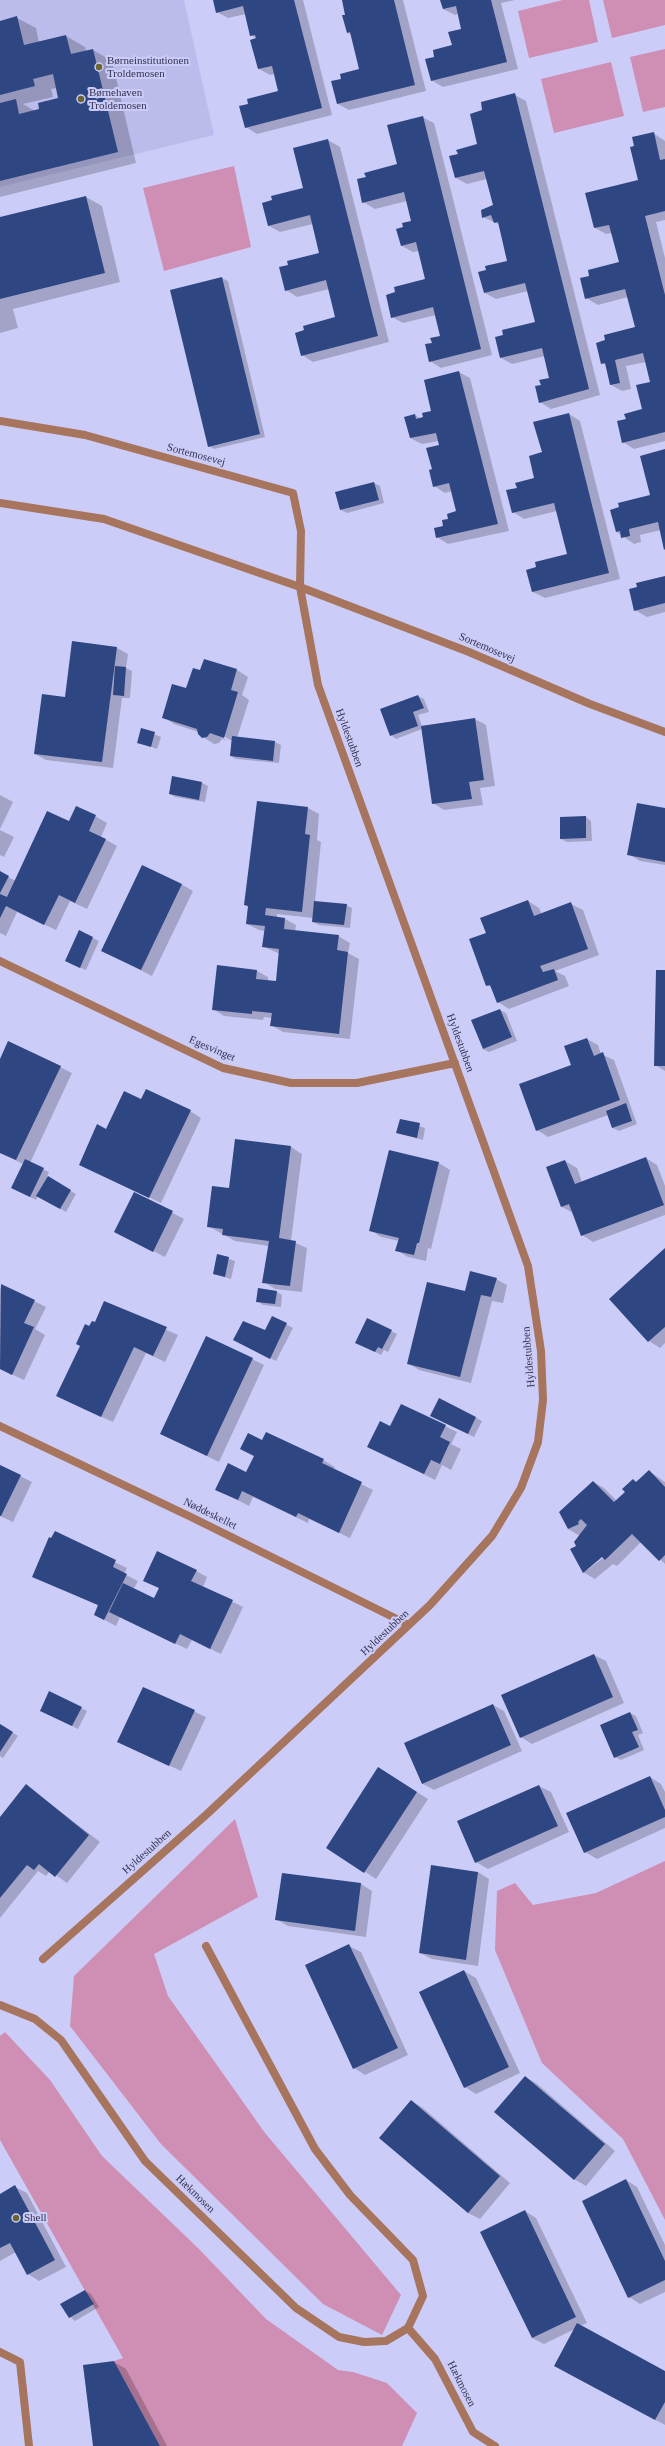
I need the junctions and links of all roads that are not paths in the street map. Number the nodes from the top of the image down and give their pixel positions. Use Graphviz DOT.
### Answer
graph roads {
  1 [pos="0,421"];
  2 [pos="0,503"];
  3 [pos="300,587"];
  4 [pos="665,732"];
  5 [pos="0,961"];
  6 [pos="455,1063"];
  7 [pos="0,1426"];
  8 [pos="409,1625"];
  9 [pos="206,1946"];
  10 [pos="43,1959"];
  11 [pos="0,2005"];
  12 [pos="408,2328"];
  13 [pos="0,2352"];
  14 [pos="29,2446"];
  15 [pos="495,2446"];
  1 -- 3 [label="street, Sortemosevej"];
  2 -- 3 [label="street, Sortemosevej"];
  3 -- 4 [label="street, Sortemosevej"];
  3 -- 6 [label="street, Hyldestubben"];
  5 -- 6 [label="street, Egesvinget"];
  6 -- 8 [label="street, Hyldestubben"];
  7 -- 8 [label="street, Nøddeskellet"];
  8 -- 10 [label="street, Hyldestubben"];
  9 -- 12 [label="street"];
  11 -- 12 [label="street, Hækmosen"];
  12 -- 15 [label="street, Hækmosen"];
  13 -- 14 [label="street"];
}
